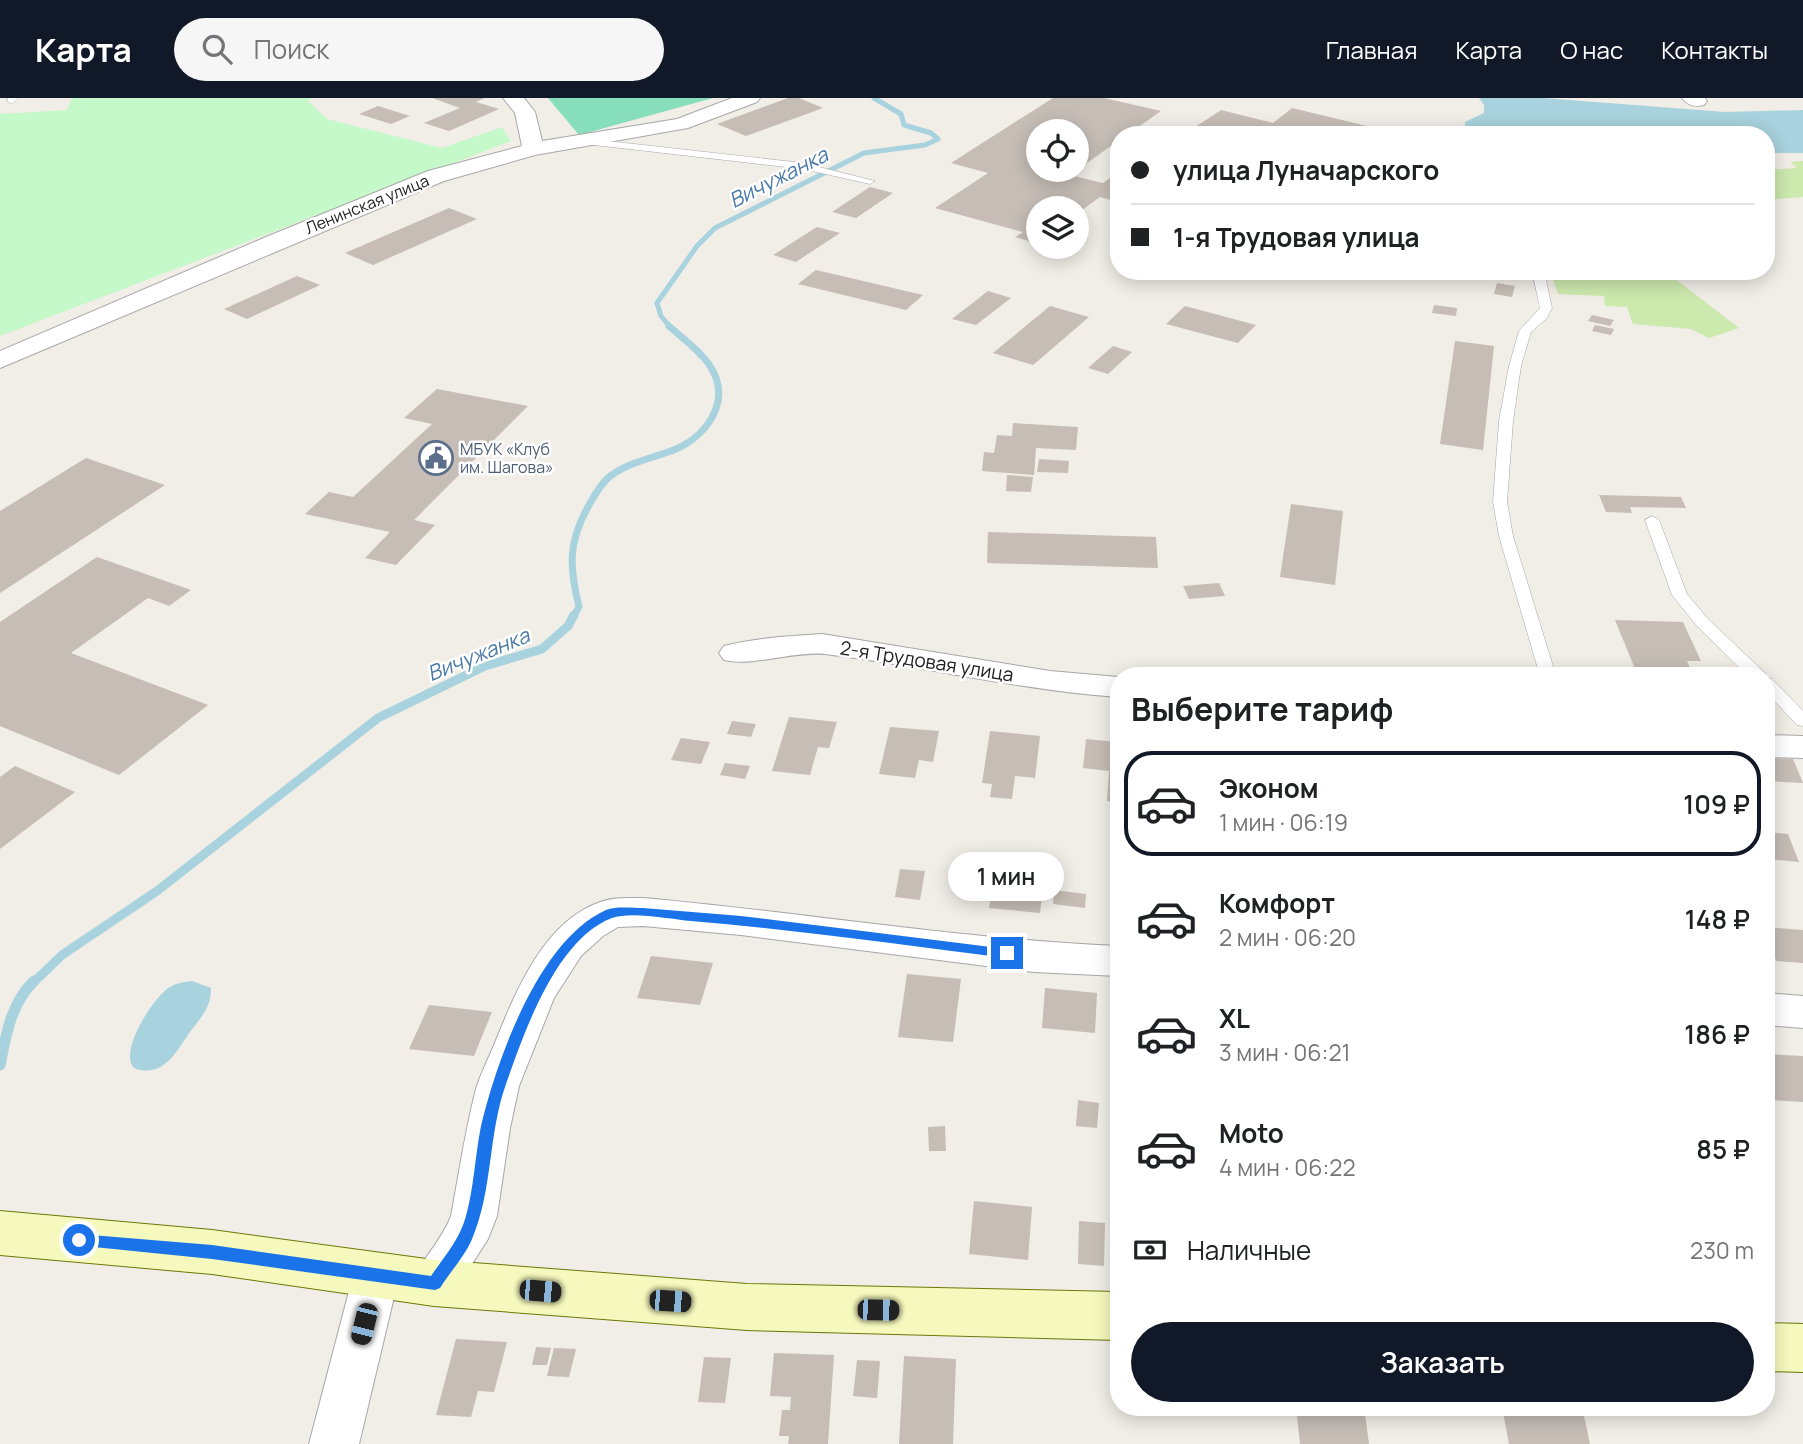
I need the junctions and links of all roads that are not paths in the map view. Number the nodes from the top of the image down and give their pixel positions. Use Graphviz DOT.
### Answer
graph roads {
  1 [pos="513,98"];
  2 [pos="750,98"];
  3 [pos="581,142"];
  4 [pos="533,149"];
  5 [pos="870,181"];
  6 [pos="1540,280"];
  7 [pos="0,360"];
  8 [pos="1652,520"];
  9 [pos="735,653"];
  10 [pos="1545,667"];
  11 [pos="1749,667"];
  12 [pos="1110,686"];
  13 [pos="1775,692"];
  14 [pos="1803,721"];
  15 [pos="1775,746"];
  16 [pos="1803,747"];
  17 [pos="1110,961"];
  18 [pos="1775,1010"];
  19 [pos="1803,1012"];
  20 [pos="0,1233"];
  21 [pos="376,1276"];
  22 [pos="435,1283"];
  23 [pos="1110,1316"];
  24 [pos="1775,1347"];
  25 [pos="1803,1348"];
  26 [pos="334,1444"];
  1 -- 4 [label="street"];
  2 -- 3 [label="street, Ленинская улица"];
  3 -- 4 [label="street, Ленинская улица"];
  3 -- 5 [label="lane"];
  4 -- 7 [label="street, Ленинская улица"];
  6 -- 10 [label="lane"];
  8 -- 11 [label="lane"];
  9 -- 12 [label="street, 2-я Трудовая улица"];
  13 -- 14 [label="lane"];
  15 -- 16 [label="street"];
  17 -- 22 [label="street"];
  18 -- 19 [label="street"];
  20 -- 21 [label="main road"];
  21 -- 22 [label="main road"];
  21 -- 26 [label="street"];
  22 -- 23 [label="main road"];
  24 -- 25 [label="main road"];
}
